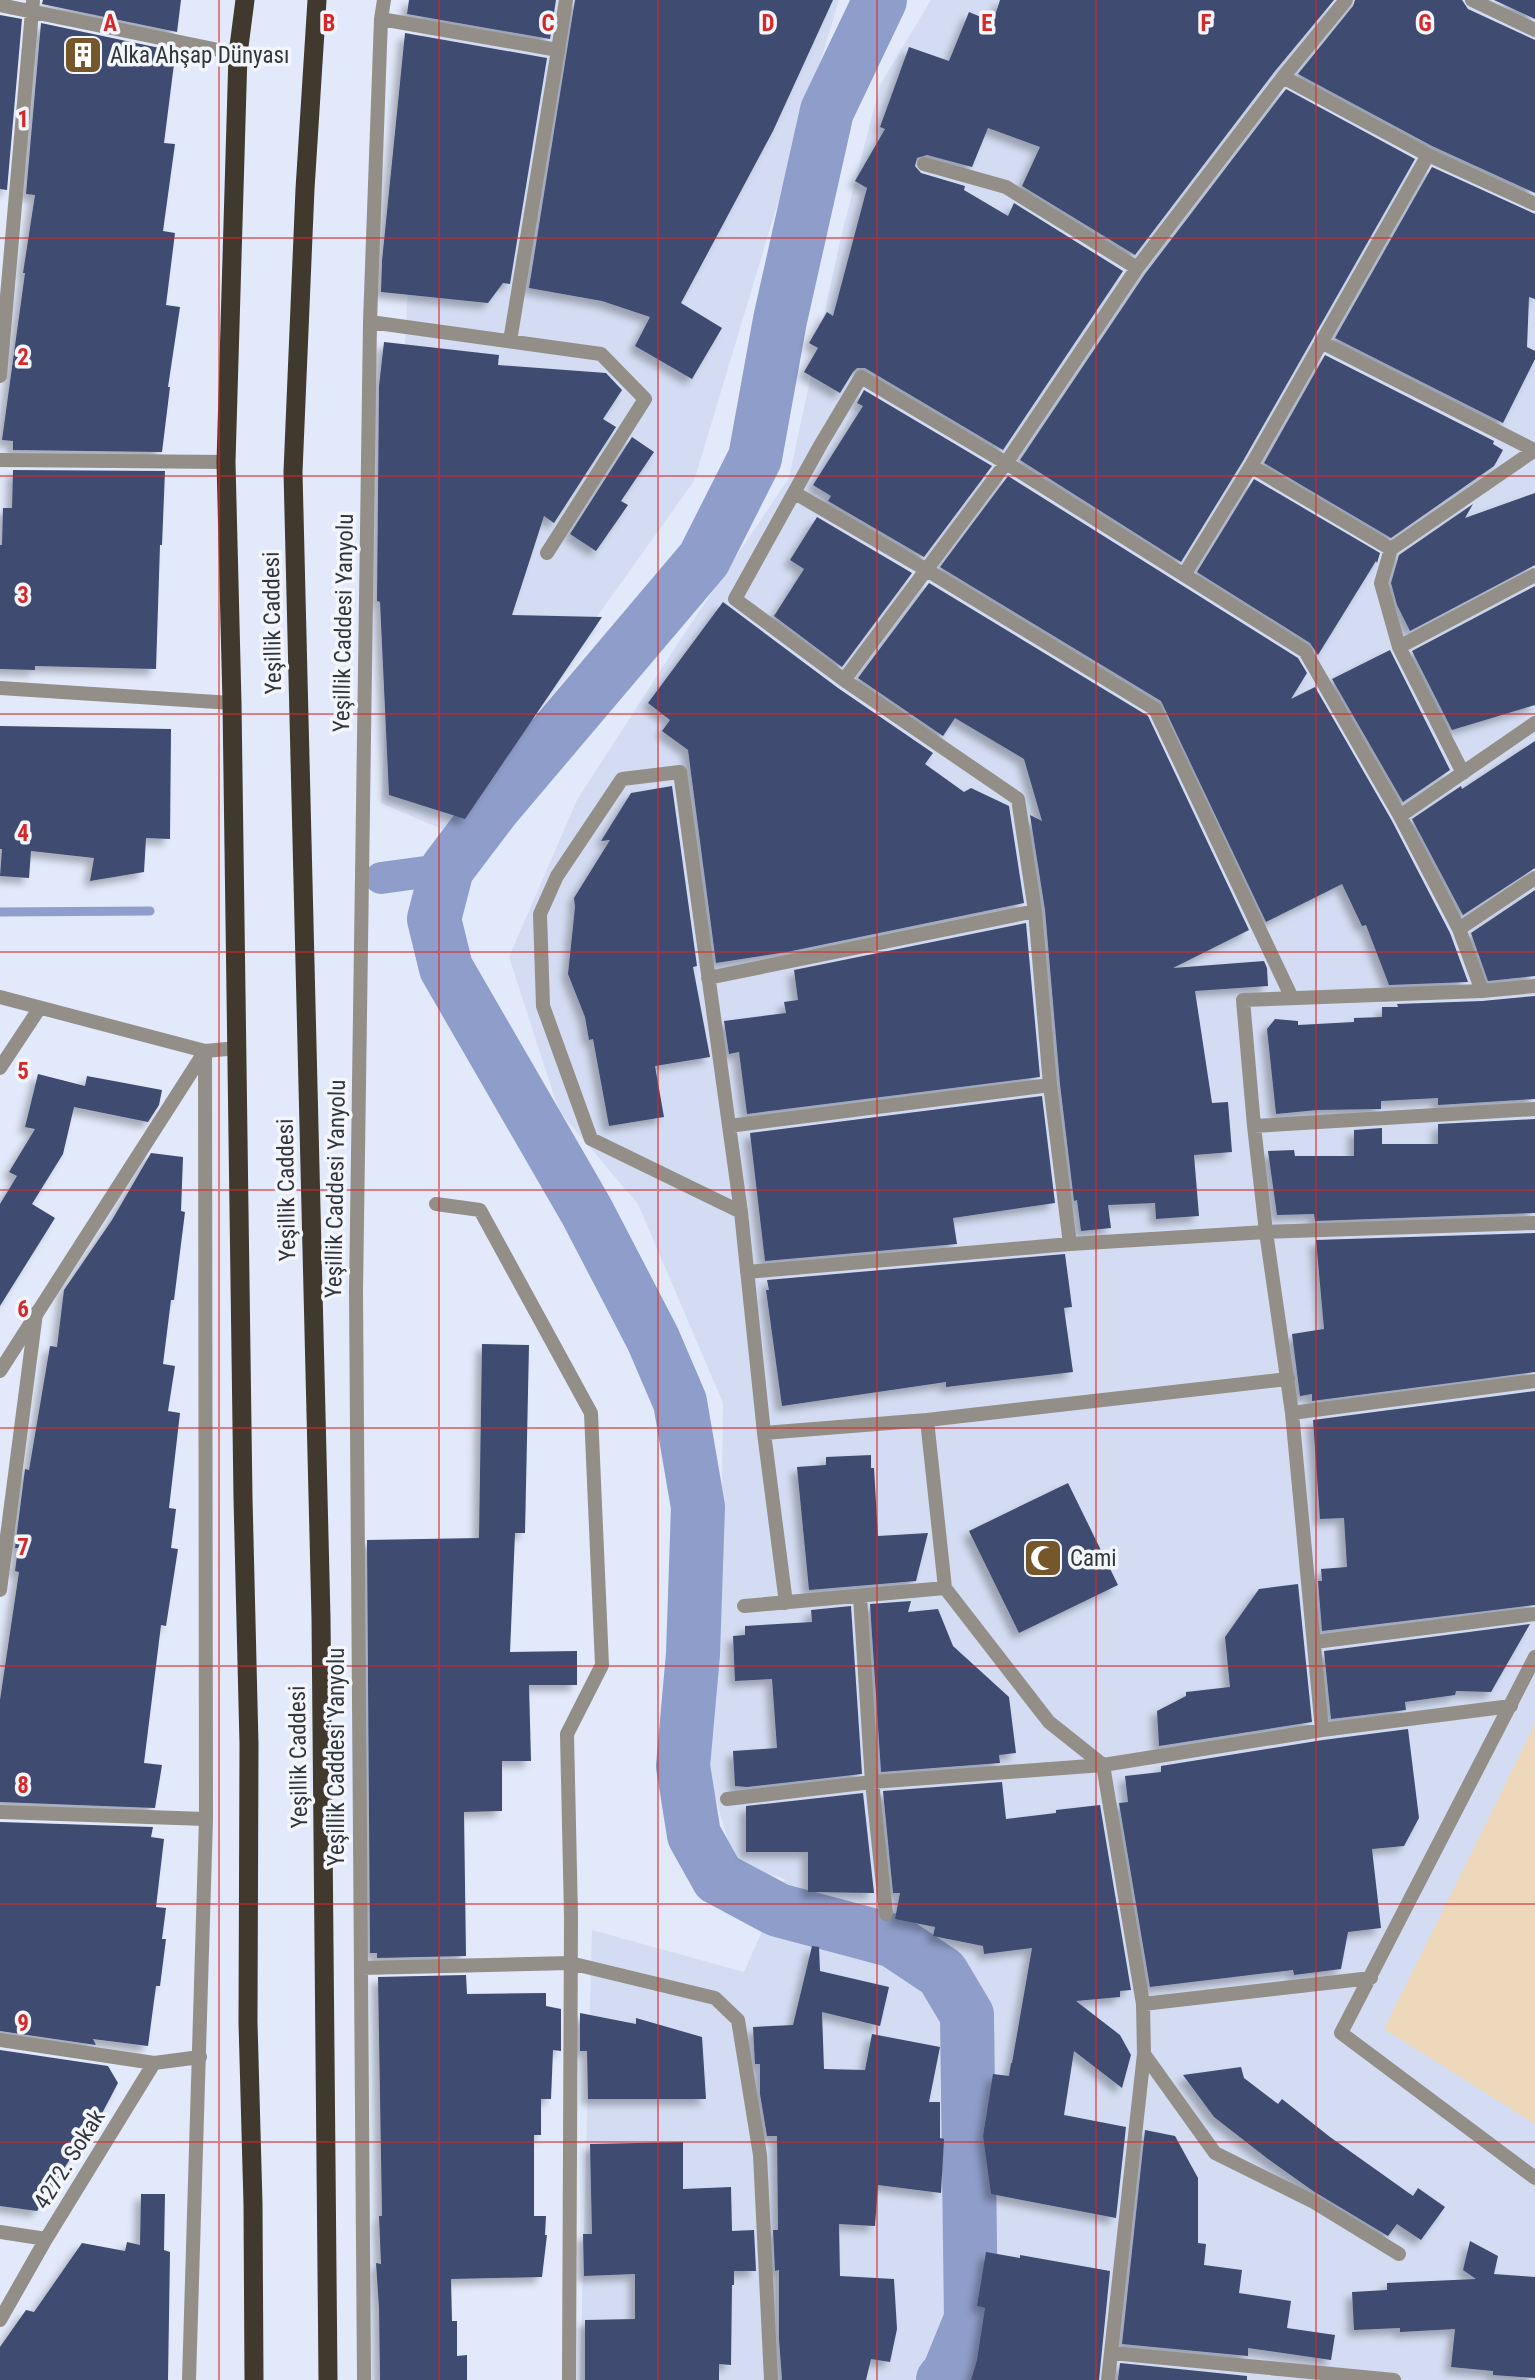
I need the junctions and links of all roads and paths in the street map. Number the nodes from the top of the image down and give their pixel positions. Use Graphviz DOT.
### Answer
graph roads {
  1 [pos="245,0"];
  2 [pos="317,0"];
  3 [pos="384,0"];
  4 [pos="566,0"];
  5 [pos="1346,0"];
  6 [pos="1472,0"];
  7 [pos="0,5"];
  8 [pos="32,6"];
  9 [pos="381,19"];
  10 [pos="1535,30"];
  11 [pos="558,50"];
  12 [pos="238,54"];
  13 [pos="1283,77"];
  14 [pos="1428,155"];
  15 [pos="924,164"];
  16 [pos="1535,204"];
  17 [pos="1137,268"];
  18 [pos="369,322"];
  19 [pos="510,341"];
  20 [pos="1321,342"];
  21 [pos="0,376"];
  22 [pos="1534,450"];
  23 [pos="0,460"];
  24 [pos="226,462"];
  25 [pos="1006,463"];
  26 [pos="1251,466"];
  27 [pos="795,493"];
  28 [pos="1391,549"];
  29 [pos="547,553"];
  30 [pos="925,569"];
  31 [pos="1184,575"];
  32 [pos="1535,575"];
  33 [pos="1399,647"];
  34 [pos="844,680"];
  35 [pos="0,688"];
  36 [pos="232,703"];
  37 [pos="1535,723"];
  38 [pos="1463,773"];
  39 [pos="1401,816"];
  40 [pos="1535,878"];
  41 [pos="1035,911"];
  42 [pos="1459,929"];
  43 [pos="708,978"];
  44 [pos="1535,986"];
  45 [pos="1482,991"];
  46 [pos="0,997"];
  47 [pos="1292,998"];
  48 [pos="39,1009"];
  49 [pos="238,1048"];
  50 [pos="205,1051"];
  51 [pos="0,1068"];
  52 [pos="1050,1085"];
  53 [pos="1535,1109"];
  54 [pos="729,1126"];
  55 [pos="1254,1126"];
  56 [pos="436,1203"];
  57 [pos="741,1212"];
  58 [pos="1535,1223"];
  59 [pos="1266,1232"];
  60 [pos="1070,1244"];
  61 [pos="747,1272"];
  62 [pos="36,1314"];
  63 [pos="0,1371"];
  64 [pos="1288,1379"];
  65 [pos="1535,1381"];
  66 [pos="1292,1413"];
  67 [pos="927,1420"];
  68 [pos="764,1433"];
  69 [pos="945,1588"];
  70 [pos="0,1590"];
  71 [pos="860,1597"];
  72 [pos="786,1603"];
  73 [pos="744,1606"];
  74 [pos="1535,1614"];
  75 [pos="1315,1642"];
  76 [pos="1535,1657"];
  77 [pos="1511,1706"];
  78 [pos="1322,1730"];
  79 [pos="1103,1765"];
  80 [pos="872,1782"];
  81 [pos="727,1799"];
  82 [pos="0,1812"];
  83 [pos="206,1819"];
  84 [pos="886,1914"];
  85 [pos="570,1964"];
  86 [pos="361,1968"];
  87 [pos="1371,1978"];
  88 [pos="1143,2004"];
  89 [pos="0,2040"];
  90 [pos="1144,2054"];
  91 [pos="200,2057"];
  92 [pos="155,2063"];
  93 [pos="1535,2178"];
  94 [pos="0,2232"];
  95 [pos="46,2239"];
  96 [pos="1399,2253"];
  97 [pos="0,2320"];
  98 [pos="1112,2353"];
  99 [pos="189,2380"];
  100 [pos="254,2380"];
  101 [pos="328,2380"];
  102 [pos="364,2380"];
  103 [pos="569,2380"];
  104 [pos="771,2380"];
  105 [pos="1108,2380"];
  106 [pos="1394,2380"];
  1 -- 12 [label="highway, Yeşillik Caddesi"];
  2 -- 101 [label="highway, Yeşillik Caddesi"];
  3 -- 9 [label="street, Yeşillik Caddesi Yanyolu"];
  4 -- 11 [label="street"];
  5 -- 13 [label="street"];
  6 -- 10 [label="street"];
  7 -- 8 [label="street"];
  8 -- 12 [label="street"];
  8 -- 21 [label="street"];
  9 -- 11 [label="street"];
  9 -- 18 [label="street, Yeşillik Caddesi Yanyolu"];
  11 -- 19 [label="street"];
  12 -- 24 [label="highway, Yeşillik Caddesi"];
  13 -- 14 [label="street"];
  13 -- 17 [label="street"];
  14 -- 16 [label="street"];
  14 -- 20 [label="street"];
  15 -- 17 [label="street"];
  17 -- 25 [label="street"];
  18 -- 19 [label="street"];
  18 -- 86 [label="street, Yeşillik Caddesi Yanyolu"];
  19 -- 29 [label="street"];
  20 -- 22 [label="street"];
  20 -- 26 [label="street"];
  22 -- 28 [label="street"];
  23 -- 24 [label="street"];
  24 -- 36 [label="highway, Yeşillik Caddesi"];
  25 -- 27 [label="street"];
  25 -- 30 [label="street"];
  25 -- 31 [label="street"];
  26 -- 28 [label="street"];
  26 -- 31 [label="street"];
  27 -- 30 [label="street"];
  27 -- 34 [label="street"];
  28 -- 33 [label="street"];
  30 -- 34 [label="street"];
  30 -- 47 [label="street"];
  31 -- 39 [label="street"];
  32 -- 33 [label="street"];
  33 -- 38 [label="street"];
  34 -- 41 [label="street"];
  35 -- 36 [label="street"];
  36 -- 49 [label="highway, Yeşillik Caddesi"];
  37 -- 38 [label="street"];
  38 -- 39 [label="street"];
  39 -- 42 [label="street"];
  40 -- 42 [label="street"];
  41 -- 43 [label="street"];
  41 -- 52 [label="street"];
  42 -- 45 [label="street"];
  43 -- 54 [label="street"];
  43 -- 57 [label="street"];
  44 -- 45 [label="street"];
  45 -- 47 [label="street"];
  46 -- 48 [label="street"];
  47 -- 55 [label="street"];
  48 -- 50 [label="street"];
  48 -- 51 [label="street"];
  49 -- 50 [label="street"];
  49 -- 100 [label="highway, Yeşillik Caddesi"];
  50 -- 62 [label="street"];
  50 -- 83 [label="street"];
  52 -- 54 [label="street"];
  52 -- 60 [label="street"];
  53 -- 55 [label="street"];
  54 -- 57 [label="street"];
  55 -- 59 [label="street"];
  56 -- 85 [label="street"];
  57 -- 61 [label="street"];
  58 -- 59 [label="street"];
  59 -- 60 [label="street"];
  59 -- 64 [label="street"];
  60 -- 61 [label="street"];
  61 -- 68 [label="street"];
  62 -- 63 [label="street"];
  62 -- 70 [label="street"];
  64 -- 66 [label="street"];
  64 -- 67 [label="street"];
  65 -- 66 [label="street"];
  66 -- 75 [label="street"];
  67 -- 68 [label="street"];
  67 -- 69 [label="street"];
  68 -- 72 [label="street"];
  69 -- 71 [label="street"];
  69 -- 79 [label="street"];
  71 -- 72 [label="street"];
  71 -- 80 [label="street"];
  72 -- 73 [label="street"];
  74 -- 75 [label="street"];
  75 -- 78 [label="street"];
  76 -- 77 [label="street"];
  77 -- 78 [label="street"];
  77 -- 87 [label="street"];
  78 -- 79 [label="street"];
  79 -- 80 [label="street"];
  79 -- 88 [label="street"];
  80 -- 81 [label="street"];
  80 -- 84 [label="street"];
  82 -- 83 [label="street"];
  83 -- 91 [label="street"];
  85 -- 86 [label="street"];
  85 -- 103 [label="street"];
  85 -- 104 [label="street"];
  86 -- 102 [label="street, Yeşillik Caddesi Yanyolu"];
  87 -- 88 [label="street"];
  87 -- 93 [label="street"];
  88 -- 90 [label="street"];
  89 -- 92 [label="street"];
  90 -- 96 [label="street"];
  90 -- 98 [label="street"];
  91 -- 92 [label="street"];
  91 -- 99 [label="street"];
  92 -- 95 [label="street, 4272. Sokak"];
  94 -- 95 [label="street"];
  95 -- 97 [label="street, 4272. Sokak"];
  98 -- 105 [label="street"];
  98 -- 106 [label="street"];
}
